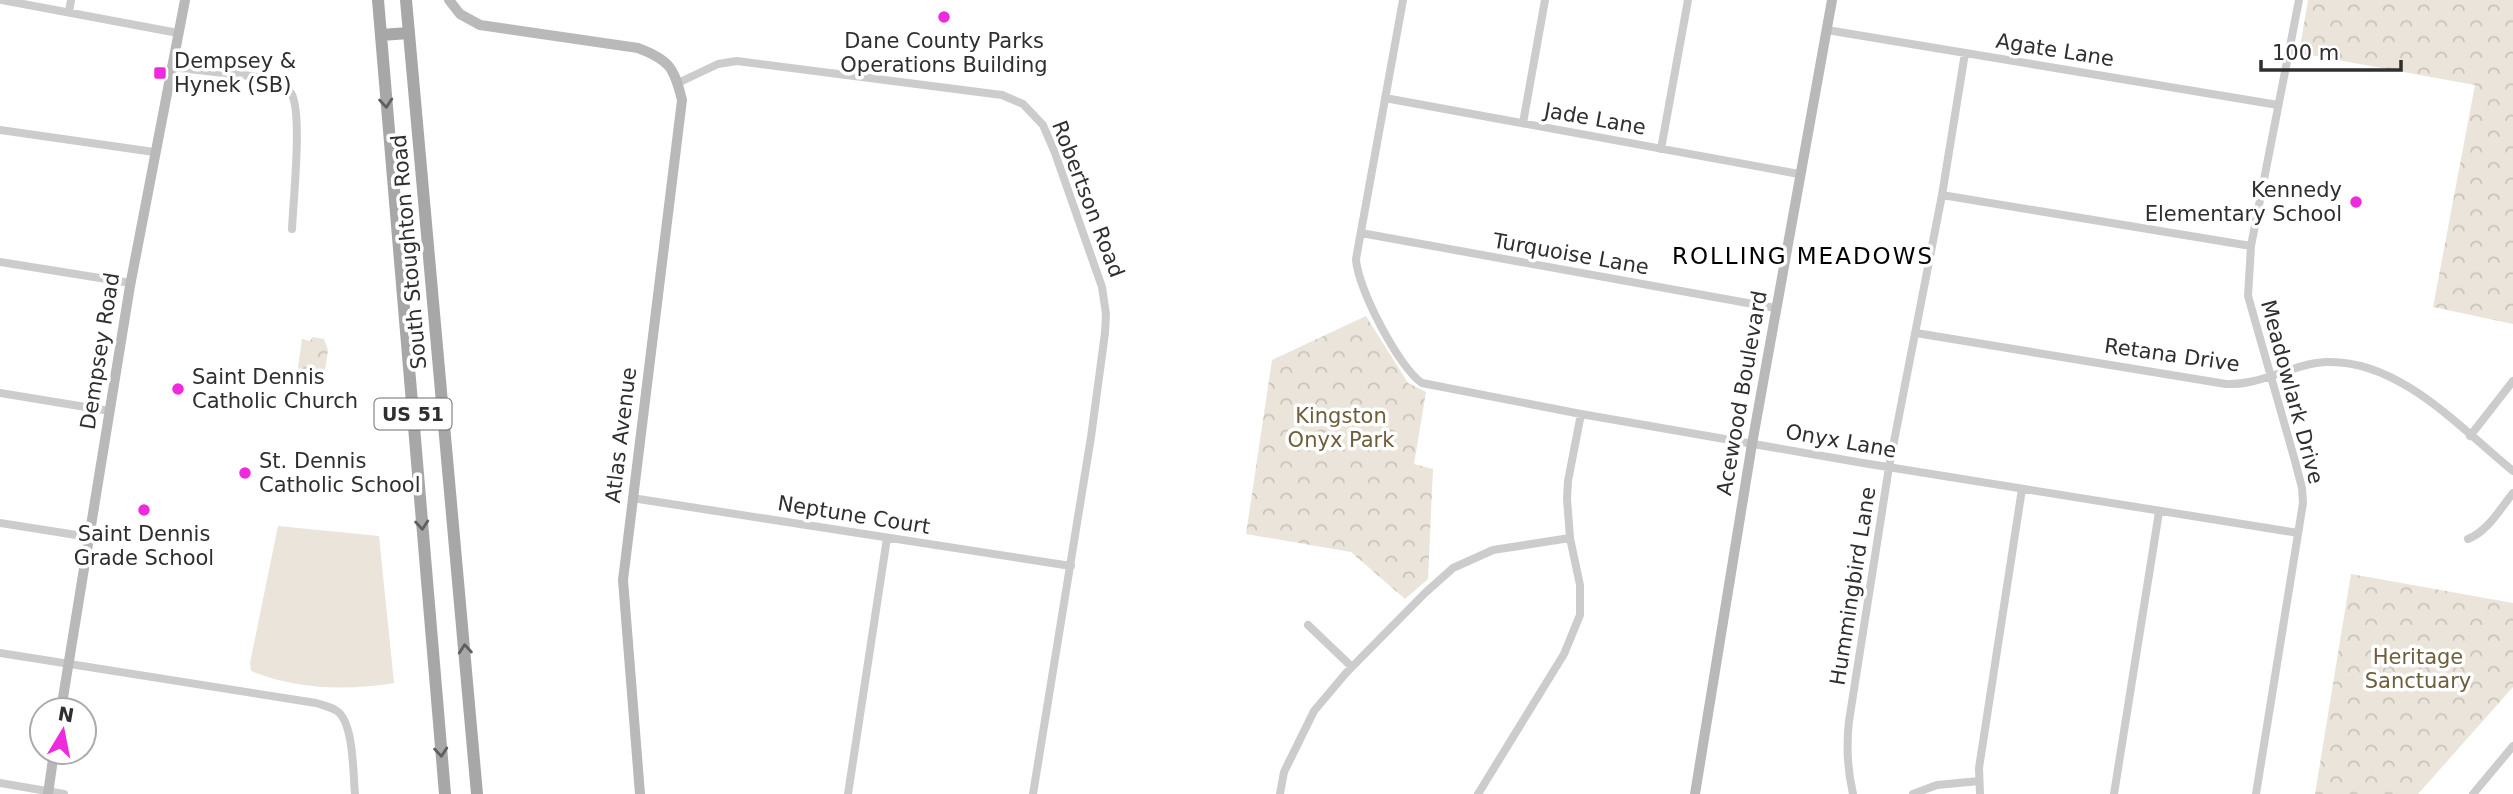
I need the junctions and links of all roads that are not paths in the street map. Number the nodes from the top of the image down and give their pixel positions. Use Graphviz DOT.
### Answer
graph roads {
  1 [pos="2,0"];
  2 [pos="71,0"];
  3 [pos="185,0"];
  4 [pos="378,0"];
  5 [pos="406,0"];
  6 [pos="449,0"];
  7 [pos="1403,0"];
  8 [pos="1545,0"];
  9 [pos="1688,0"];
  10 [pos="1832,0"];
  11 [pos="2299,0"];
  12 [pos="69,12"];
  13 [pos="1827,30"];
  14 [pos="178,33"];
  15 [pos="409,33"];
  16 [pos="380,35"];
  17 [pos="1965,53"];
  18 [pos="172,67"];
  19 [pos="678,83"];
  20 [pos="1385,99"];
  21 [pos="2278,105"];
  22 [pos="1523,124"];
  23 [pos="0,130"];
  24 [pos="1661,149"];
  25 [pos="155,152"];
  26 [pos="1799,174"];
  27 [pos="1942,195"];
  28 [pos="292,229"];
  29 [pos="1361,233"];
  30 [pos="2251,246"];
  31 [pos="0,262"];
  32 [pos="131,283"];
  33 [pos="1775,309"];
  34 [pos="1916,333"];
  35 [pos="2269,375"];
  36 [pos="2513,381"];
  37 [pos="0,393"];
  38 [pos="110,411"];
  39 [pos="1581,414"];
  40 [pos="2470,436"];
  41 [pos="1752,443"];
  42 [pos="1889,467"];
  43 [pos="2513,471"];
  44 [pos="2022,489"];
  45 [pos="2513,493"];
  46 [pos="632,498"];
  47 [pos="2159,512"];
  48 [pos="0,523"];
  49 [pos="2298,533"];
  50 [pos="89,537"];
  51 [pos="887,538"];
  52 [pos="1570,538"];
  53 [pos="2468,539"];
  54 [pos="1071,566"];
  55 [pos="1308,625"];
  56 [pos="0,653"];
  57 [pos="68,664"];
  58 [pos="1352,667"];
  59 [pos="63,696"];
  60 [pos="2513,746"];
  61 [pos="52,766"];
  62 [pos="1979,781"];
  63 [pos="0,783"];
  64 [pos="48,793"];
  65 [pos="64,794"];
  66 [pos="355,794"];
  67 [pos="445,794"];
  68 [pos="479,794"];
  69 [pos="640,794"];
  70 [pos="848,794"];
  71 [pos="1033,794"];
  72 [pos="1280,794"];
  73 [pos="1478,794"];
  74 [pos="1695,794"];
  75 [pos="1853,794"];
  76 [pos="1913,794"];
  77 [pos="1980,794"];
  78 [pos="2114,794"];
  79 [pos="2256,794"];
  80 [pos="2473,794"];
  1 -- 12 [label="street"];
  2 -- 12 [label="street"];
  3 -- 14 [label="street, Dempsey Road"];
  4 -- 16 [label="main road, South Stoughton Road / US 51"];
  5 -- 15 [label="main road, South Stoughton Road / US 51"];
  6 -- 19 [label="street"];
  7 -- 20 [label="street, Onyx Lane"];
  8 -- 22 [label="street"];
  9 -- 24 [label="street"];
  10 -- 13 [label="street, Acewood Boulevard"];
  11 -- 21 [label="street, Meadowlark Drive"];
  12 -- 14 [label="street"];
  13 -- 17 [label="street, Agate Lane"];
  13 -- 26 [label="street, Acewood Boulevard"];
  14 -- 18 [label="street, Dempsey Road"];
  15 -- 16 [label="main road"];
  68 -- 15 [label="main road, South Stoughton Road / US 51, one-way"];
  16 -- 67 [label="main road, South Stoughton Road / US 51, one-way"];
  17 -- 21 [label="street, Agate Lane"];
  17 -- 27 [label="street, Hummingbird Lane"];
  18 -- 25 [label="street, Dempsey Road"];
  18 -- 28 [label="street"];
  19 -- 46 [label="street, Atlas Avenue"];
  19 -- 54 [label="street, Robertson Road"];
  20 -- 22 [label="street, Jade Lane"];
  20 -- 29 [label="street, Onyx Lane"];
  21 -- 30 [label="street, Meadowlark Drive"];
  22 -- 24 [label="street, Jade Lane"];
  23 -- 25 [label="street"];
  24 -- 26 [label="street, Jade Lane"];
  25 -- 32 [label="street, Dempsey Road"];
  26 -- 33 [label="street, Acewood Boulevard"];
  27 -- 30 [label="street"];
  27 -- 34 [label="street, Hummingbird Lane"];
  29 -- 33 [label="street, Turquoise Lane"];
  29 -- 39 [label="street, Onyx Lane"];
  30 -- 35 [label="street, Meadowlark Drive"];
  31 -- 32 [label="street"];
  32 -- 38 [label="street, Dempsey Road"];
  33 -- 41 [label="street, Acewood Boulevard"];
  34 -- 35 [label="street, Retana Drive"];
  34 -- 42 [label="street, Hummingbird Lane"];
  35 -- 40 [label="street, Retana Drive"];
  35 -- 49 [label="street, Meadowlark Drive"];
  36 -- 40 [label="street"];
  37 -- 38 [label="street"];
  38 -- 50 [label="street, Dempsey Road"];
  39 -- 41 [label="street, Onyx Lane"];
  39 -- 52 [label="street"];
  40 -- 43 [label="street, Retana Drive"];
  41 -- 42 [label="street, Onyx Lane"];
  41 -- 74 [label="street, Acewood Boulevard"];
  42 -- 44 [label="street, Onyx Lane"];
  42 -- 75 [label="street, Hummingbird Lane"];
  44 -- 47 [label="street, Onyx Lane"];
  44 -- 62 [label="street"];
  45 -- 53 [label="street"];
  46 -- 51 [label="street, Neptune Court"];
  46 -- 69 [label="street, Atlas Avenue"];
  47 -- 49 [label="street, Onyx Lane"];
  47 -- 78 [label="street"];
  48 -- 50 [label="street"];
  49 -- 79 [label="street, Meadowlark Drive"];
  50 -- 57 [label="street, Dempsey Road"];
  51 -- 54 [label="street, Neptune Court"];
  51 -- 70 [label="street"];
  52 -- 58 [label="street"];
  52 -- 73 [label="street"];
  54 -- 71 [label="street, Robertson Road"];
  55 -- 58 [label="street"];
  56 -- 57 [label="street"];
  57 -- 59 [label="street, Dempsey Road"];
  57 -- 66 [label="street"];
  58 -- 72 [label="street"];
  60 -- 80 [label="street"];
  61 -- 64 [label="street"];
  62 -- 76 [label="street"];
  62 -- 77 [label="street"];
  63 -- 64 [label="street"];
  64 -- 65 [label="street"];
}
